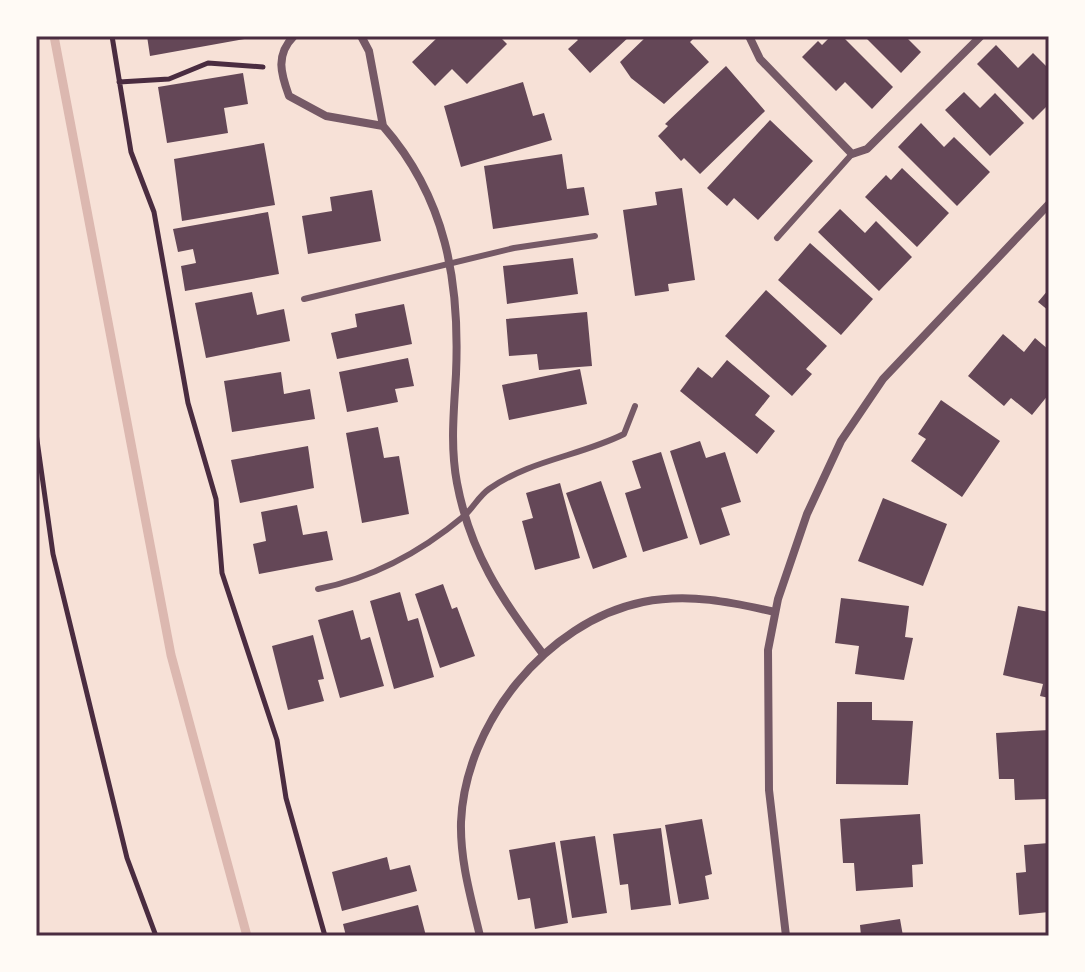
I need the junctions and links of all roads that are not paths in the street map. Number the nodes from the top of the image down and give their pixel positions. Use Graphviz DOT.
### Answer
graph roads {
  1 [pos="294,36"];
  2 [pos="361,36"];
  3 [pos="749,36"];
  4 [pos="981,36"];
  5 [pos="383,126"];
  6 [pos="852,154"];
  7 [pos="1049,204"];
  8 [pos="595,236"];
  9 [pos="777,238"];
  10 [pos="451,263"];
  11 [pos="304,299"];
  12 [pos="635,406"];
  13 [pos="466,515"];
  14 [pos="318,589"];
  15 [pos="775,612"];
  16 [pos="543,654"];
  17 [pos="480,936"];
  18 [pos="786,936"];
  1 -- 5 [label="street"];
  2 -- 5 [label="street"];
  3 -- 6 [label="street"];
  4 -- 6 [label="street"];
  5 -- 10 [label="street"];
  6 -- 9 [label="lane"];
  7 -- 15 [label="street"];
  8 -- 10 [label="lane"];
  10 -- 11 [label="lane"];
  10 -- 13 [label="street"];
  12 -- 13 [label="lane"];
  13 -- 14 [label="lane"];
  13 -- 16 [label="street"];
  15 -- 16 [label="street"];
  15 -- 18 [label="street"];
  16 -- 17 [label="street"];
}
